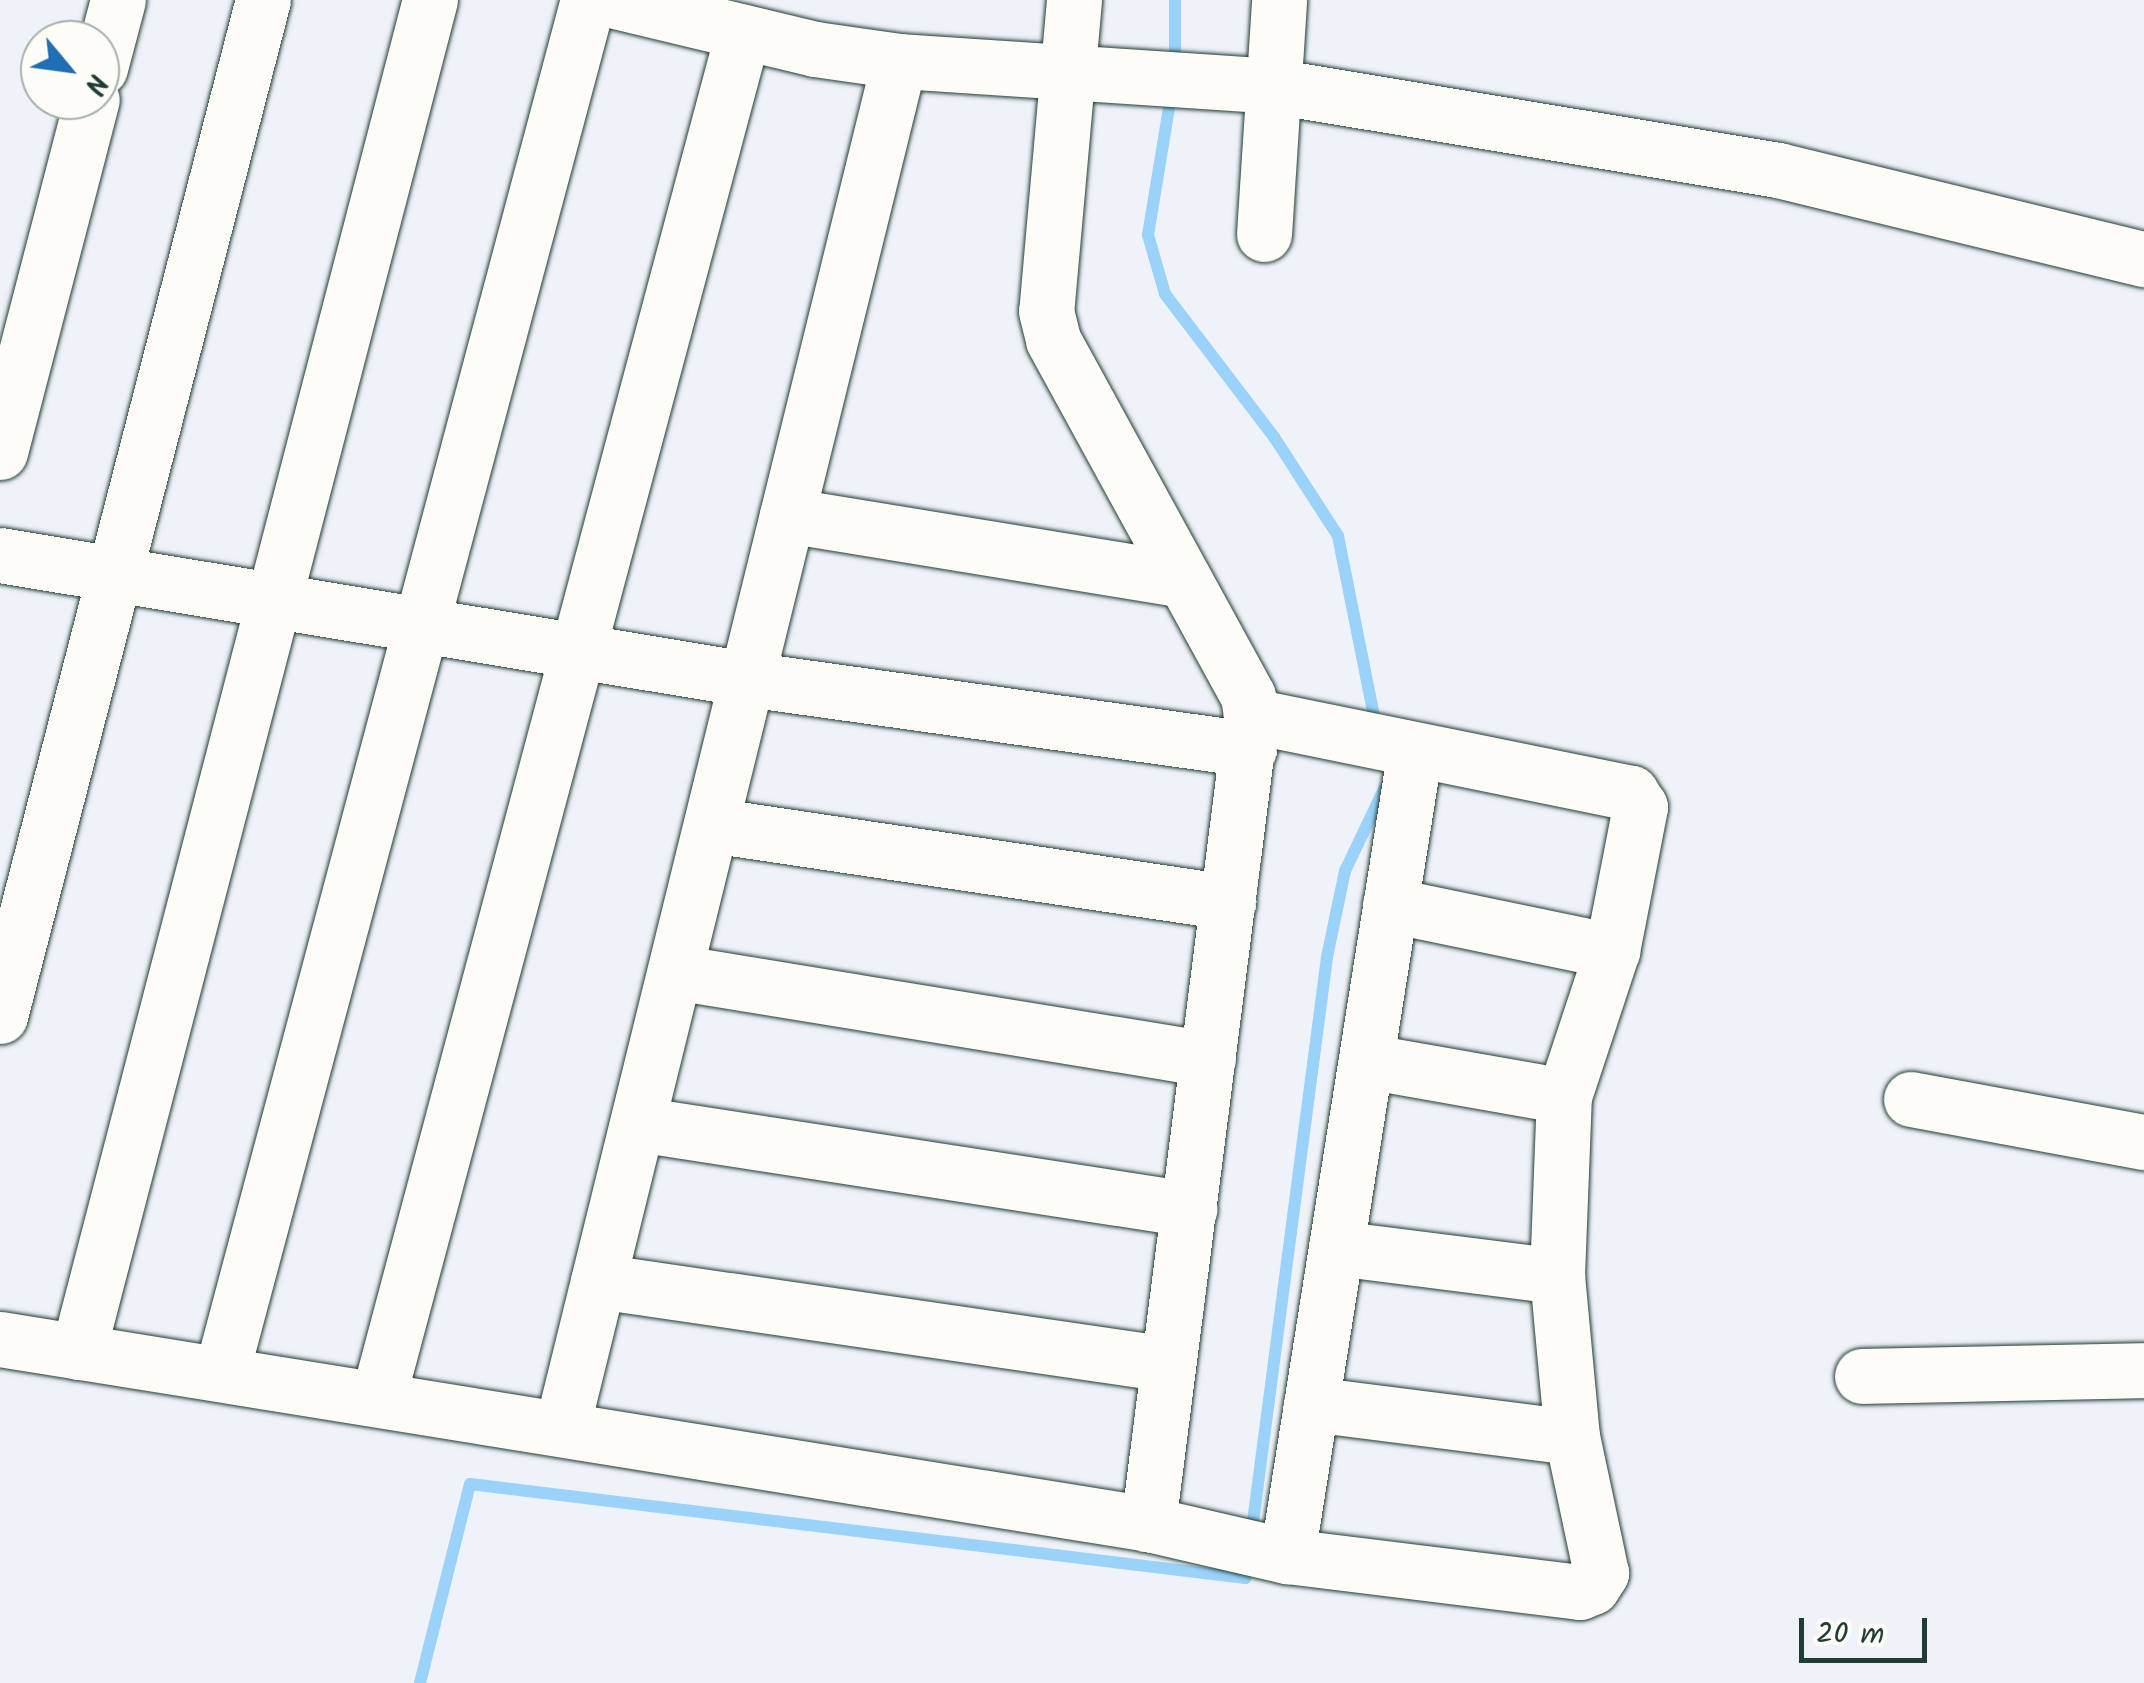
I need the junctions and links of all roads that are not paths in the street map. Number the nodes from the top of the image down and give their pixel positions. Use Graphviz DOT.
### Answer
graph roads {
  1 [pos="262,0"];
  2 [pos="430,0"];
  3 [pos="588,0"];
  4 [pos="611,0"];
  5 [pos="1074,0"];
  6 [pos="1279,0"];
  7 [pos="743,32"];
  8 [pos="899,62"];
  9 [pos="1070,73"];
  10 [pos="1273,86"];
  11 [pos="87,120"];
  12 [pos="1264,234"];
  13 [pos="2144,259"];
  14 [pos="0,452"];
  15 [pos="787,516"];
  16 [pos="0,555"];
  17 [pos="114,574"];
  18 [pos="1184,580"];
  19 [pos="274,600"];
  20 [pos="421,625"];
  21 [pos="578,651"];
  22 [pos="747,679"];
  23 [pos="1250,732"];
  24 [pos="1415,750"];
  25 [pos="711,825"];
  26 [pos="1228,902"];
  27 [pos="1390,905"];
  28 [pos="1612,951"];
  29 [pos="675,972"];
  30 [pos="0,1016"];
  31 [pos="1208,1059"];
  32 [pos="1366,1060"];
  33 [pos="1564,1096"];
  34 [pos="1911,1099"];
  35 [pos="638,1124"];
  36 [pos="2144,1142"];
  37 [pos="1188,1208"];
  38 [pos="1336,1248"];
  39 [pos="1557,1276"];
  40 [pos="598,1281"];
  41 [pos="0,1339"];
  42 [pos="78,1352"];
  43 [pos="1168,1364"];
  44 [pos="2144,1370"];
  45 [pos="221,1374"];
  46 [pos="1862,1376"];
  47 [pos="378,1398"];
  48 [pos="1311,1404"];
  49 [pos="562,1427"];
  50 [pos="1572,1437"];
  51 [pos="1148,1524"];
  52 [pos="1287,1556"];
  1 -- 17 [label="street"];
  2 -- 19 [label="street"];
  3 -- 20 [label="street"];
  4 -- 7 [label="street"];
  5 -- 9 [label="street"];
  6 -- 10 [label="street"];
  7 -- 8 [label="street"];
  7 -- 21 [label="street"];
  8 -- 9 [label="street"];
  8 -- 15 [label="street"];
  9 -- 10 [label="street"];
  9 -- 18 [label="street"];
  10 -- 12 [label="street"];
  10 -- 13 [label="street"];
  11 -- 14 [label="street"];
  15 -- 18 [label="street"];
  15 -- 22 [label="street"];
  16 -- 17 [label="street"];
  17 -- 19 [label="street"];
  17 -- 30 [label="street"];
  18 -- 23 [label="street"];
  19 -- 20 [label="street"];
  19 -- 42 [label="street"];
  20 -- 21 [label="street"];
  20 -- 45 [label="street"];
  21 -- 22 [label="street"];
  21 -- 47 [label="street"];
  22 -- 23 [label="street"];
  22 -- 25 [label="street"];
  23 -- 24 [label="street"];
  23 -- 26 [label="street"];
  24 -- 27 [label="street"];
  24 -- 28 [label="street"];
  25 -- 26 [label="street"];
  25 -- 29 [label="street"];
  26 -- 31 [label="street"];
  27 -- 28 [label="street"];
  27 -- 32 [label="street"];
  28 -- 33 [label="street"];
  29 -- 31 [label="street"];
  29 -- 35 [label="street"];
  31 -- 37 [label="street"];
  32 -- 33 [label="street"];
  32 -- 38 [label="street"];
  33 -- 39 [label="street"];
  34 -- 36 [label="street"];
  35 -- 37 [label="street"];
  35 -- 40 [label="street"];
  37 -- 43 [label="street"];
  38 -- 39 [label="street"];
  38 -- 48 [label="street"];
  39 -- 50 [label="street"];
  40 -- 43 [label="street"];
  40 -- 49 [label="street"];
  41 -- 42 [label="street"];
  42 -- 45 [label="street"];
  43 -- 51 [label="street"];
  44 -- 46 [label="street"];
  45 -- 47 [label="street"];
  47 -- 49 [label="street"];
  48 -- 50 [label="street"];
  48 -- 52 [label="street"];
  49 -- 51 [label="street"];
  50 -- 52 [label="street"];
  51 -- 52 [label="street"];
}
